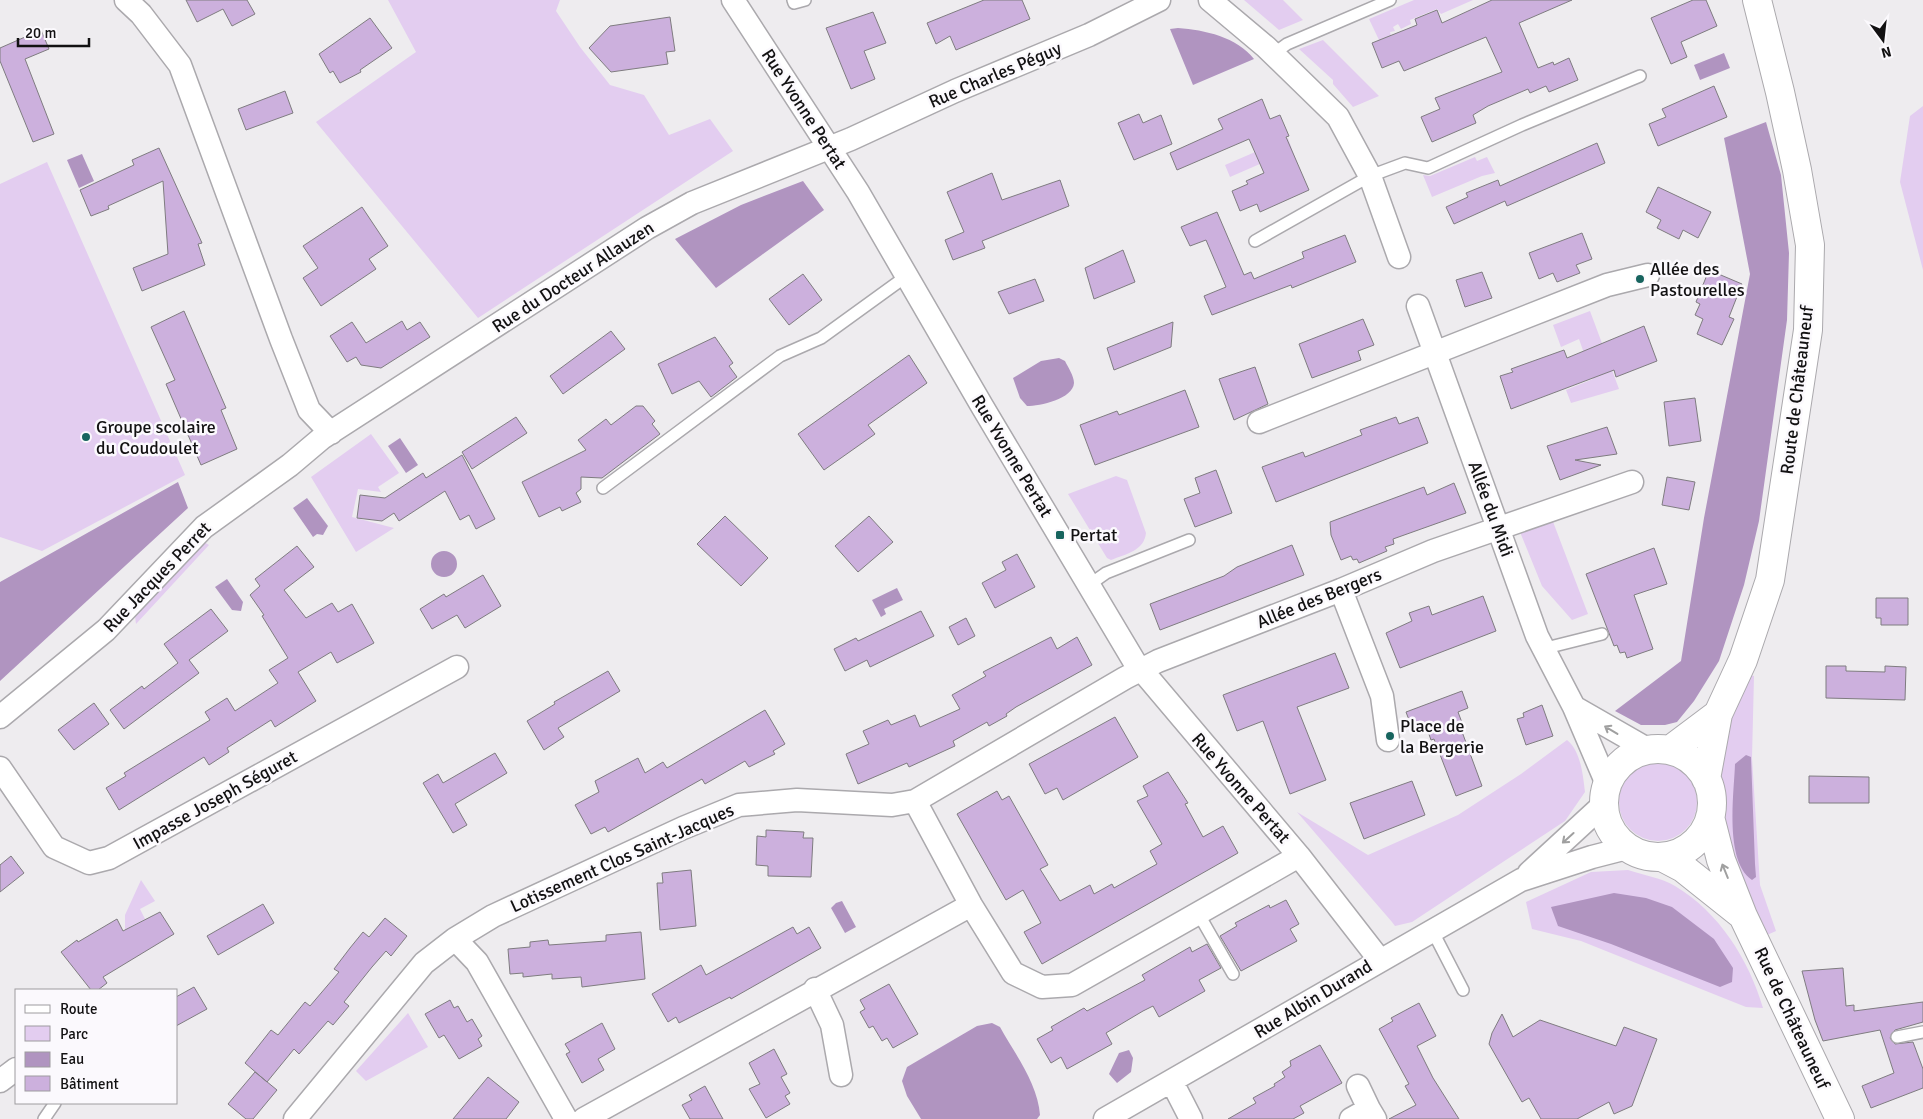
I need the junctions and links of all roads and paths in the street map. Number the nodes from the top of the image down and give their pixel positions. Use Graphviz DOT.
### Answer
graph roads {
  1 [pos="126,0"];
  2 [pos="733,0"];
  3 [pos="792,0"];
  4 [pos="805,0"];
  5 [pos="1159,0"];
  6 [pos="1210,0"];
  7 [pos="1390,0"];
  8 [pos="1756,0"];
  9 [pos="1273,54"];
  10 [pos="1640,76"];
  11 [pos="829,147"];
  12 [pos="1370,176"];
  13 [pos="1255,241"];
  14 [pos="1399,257"];
  15 [pos="1648,274"];
  16 [pos="908,275"];
  17 [pos="1418,306"];
  18 [pos="1434,352"];
  19 [pos="1259,422"];
  20 [pos="324,438"];
  21 [pos="1632,482"];
  22 [pos="603,488"];
  23 [pos="1498,527"];
  24 [pos="1188,540"];
  25 [pos="1089,585"];
  26 [pos="1341,590"];
  27 [pos="1602,634"];
  28 [pos="1542,649"];
  29 [pos="457,667"];
  30 [pos="1140,670"];
  31 [pos="1574,707"];
  32 [pos="1718,714"];
  33 [pos="0,717"];
  34 [pos="1388,740"];
  35 [pos="1659,750"];
  36 [pos="0,768"];
  37 [pos="1706,779"];
  38 [pos="1605,794"];
  39 [pos="915,801"];
  40 [pos="1710,817"];
  41 [pos="1627,848"];
  42 [pos="1299,856"];
  43 [pos="1662,857"];
  44 [pos="1521,880"];
  45 [pos="971,904"];
  46 [pos="1198,913"];
  47 [pos="1744,916"];
  48 [pos="1432,930"];
  49 [pos="455,938"];
  50 [pos="1379,959"];
  51 [pos="1233,974"];
  52 [pos="815,989"];
  53 [pos="1463,990"];
  54 [pos="1923,1032"];
  55 [pos="1897,1037"];
  56 [pos="15,1070"];
  57 [pos="841,1075"];
  58 [pos="0,1081"];
  59 [pos="1172,1082"];
  60 [pos="1358,1086"];
  61 [pos="54,1104"];
  62 [pos="1365,1116"];
  63 [pos="44,1119"];
  64 [pos="295,1119"];
  65 [pos="566,1119"];
  66 [pos="584,1119"];
  67 [pos="1105,1119"];
  68 [pos="1191,1119"];
  69 [pos="1840,1119"];
  1 -- 20 [label="street"];
  2 -- 11 [label="street, Rue Yvonne Pertat"];
  3 -- 4 [label="lane"];
  5 -- 11 [label="street, Rue Charles Péguy"];
  6 -- 9 [label="street"];
  7 -- 9 [label="lane"];
  8 -- 32 [label="main road, Route de Châteauneuf"];
  9 -- 12 [label="street"];
  10 -- 12 [label="lane"];
  11 -- 16 [label="street, Rue Yvonne Pertat"];
  11 -- 20 [label="street, Rue du Docteur Allauzen"];
  12 -- 13 [label="lane"];
  12 -- 14 [label="street"];
  15 -- 18 [label="street"];
  16 -- 22 [label="lane"];
  16 -- 25 [label="street, Rue Yvonne Pertat"];
  17 -- 18 [label="street, Allée du Midi"];
  18 -- 19 [label="street"];
  18 -- 23 [label="street, Allée du Midi"];
  20 -- 33 [label="street, Rue Jacques Perret"];
  21 -- 23 [label="street, Allée des Bergers"];
  23 -- 26 [label="street, Allée des Bergers"];
  23 -- 28 [label="street, Allée du Midi"];
  24 -- 25 [label="lane"];
  25 -- 30 [label="street, Rue Yvonne Pertat"];
  26 -- 30 [label="street, Allée des Bergers"];
  26 -- 34 [label="street"];
  27 -- 28 [label="lane"];
  28 -- 31 [label="street, Allée du Midi"];
  29 -- 36 [label="street, Impasse Joseph Séguret"];
  30 -- 39 [label="street, Allée des Bergers"];
  30 -- 42 [label="street, Rue Yvonne Pertat"];
  35 -- 31 [label="street, one-way"];
  31 -- 38 [label="street, Allée du Midi"];
  32 -- 35 [label="main road, Route de Châteauneuf"];
  32 -- 37 [label="main road, Route de Châteauneuf"];
  35 -- 37 [label="main road"];
  35 -- 38 [label="main road"];
  37 -- 40 [label="main road"];
  38 -- 41 [label="main road"];
  38 -- 44 [label="street, Rue Albin Durand, one-way"];
  39 -- 45 [label="street"];
  39 -- 49 [label="street, Lotissement Clos Saint-Jacques"];
  40 -- 43 [label="main road"];
  47 -- 40 [label="main road, Rue de Châteauneuf, one-way"];
  41 -- 43 [label="main road"];
  41 -- 44 [label="street, Rue Albin Durand"];
  42 -- 46 [label="street"];
  42 -- 50 [label="street, Rue Yvonne Pertat"];
  43 -- 47 [label="main road, Rue de Châteauneuf"];
  44 -- 48 [label="street, Rue Albin Durand"];
  45 -- 46 [label="street"];
  45 -- 52 [label="street"];
  46 -- 51 [label="lane"];
  47 -- 69 [label="main road, Rue de Châteauneuf"];
  48 -- 50 [label="street, Rue Albin Durand"];
  48 -- 53 [label="lane"];
  49 -- 64 [label="street, Lotissement Clos Saint-Jacques"];
  49 -- 65 [label="street"];
  50 -- 59 [label="street, Rue Albin Durand"];
  52 -- 57 [label="street"];
  52 -- 66 [label="street"];
  54 -- 55 [label="lane"];
  56 -- 58 [label="street"];
  59 -- 67 [label="street, Rue Albin Durand"];
  59 -- 68 [label="street"];
  60 -- 62 [label="street"];
  61 -- 63 [label="lane"];
}
